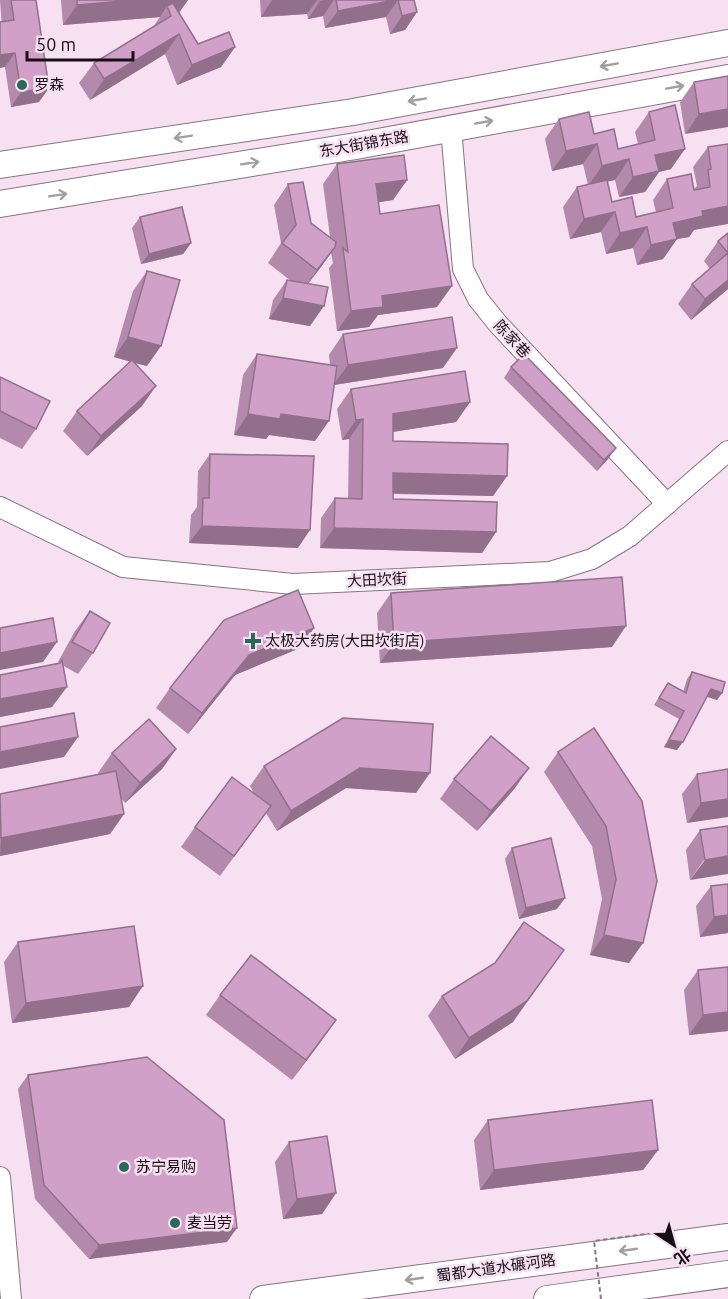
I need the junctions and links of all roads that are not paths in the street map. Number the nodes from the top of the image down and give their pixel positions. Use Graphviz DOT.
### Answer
graph roads {
  1 [pos="728,43"];
  2 [pos="728,78"];
  3 [pos="452,128"];
  4 [pos="0,165"];
  5 [pos="0,204"];
  6 [pos="728,451"];
  7 [pos="667,504"];
  8 [pos="0,507"];
  9 [pos="0,1178"];
  10 [pos="728,1237"];
  11 [pos="728,1274"];
  12 [pos="11,1299"];
  13 [pos="263,1299"];
  14 [pos="547,1299"];
  1 -- 4 [label="main road, one-way"];
  3 -- 2 [label="main road, 东大街锦东路, one-way"];
  5 -- 3 [label="main road, 东大街锦东路, one-way"];
  3 -- 7 [label="street, 陈家巷"];
  6 -- 7 [label="street, 大田坎街"];
  7 -- 8 [label="street, 大田坎街"];
  9 -- 12 [label="street"];
  10 -- 13 [label="main road, 蜀都大道水碾河路, one-way"];
  11 -- 14 [label="main road"];
}
